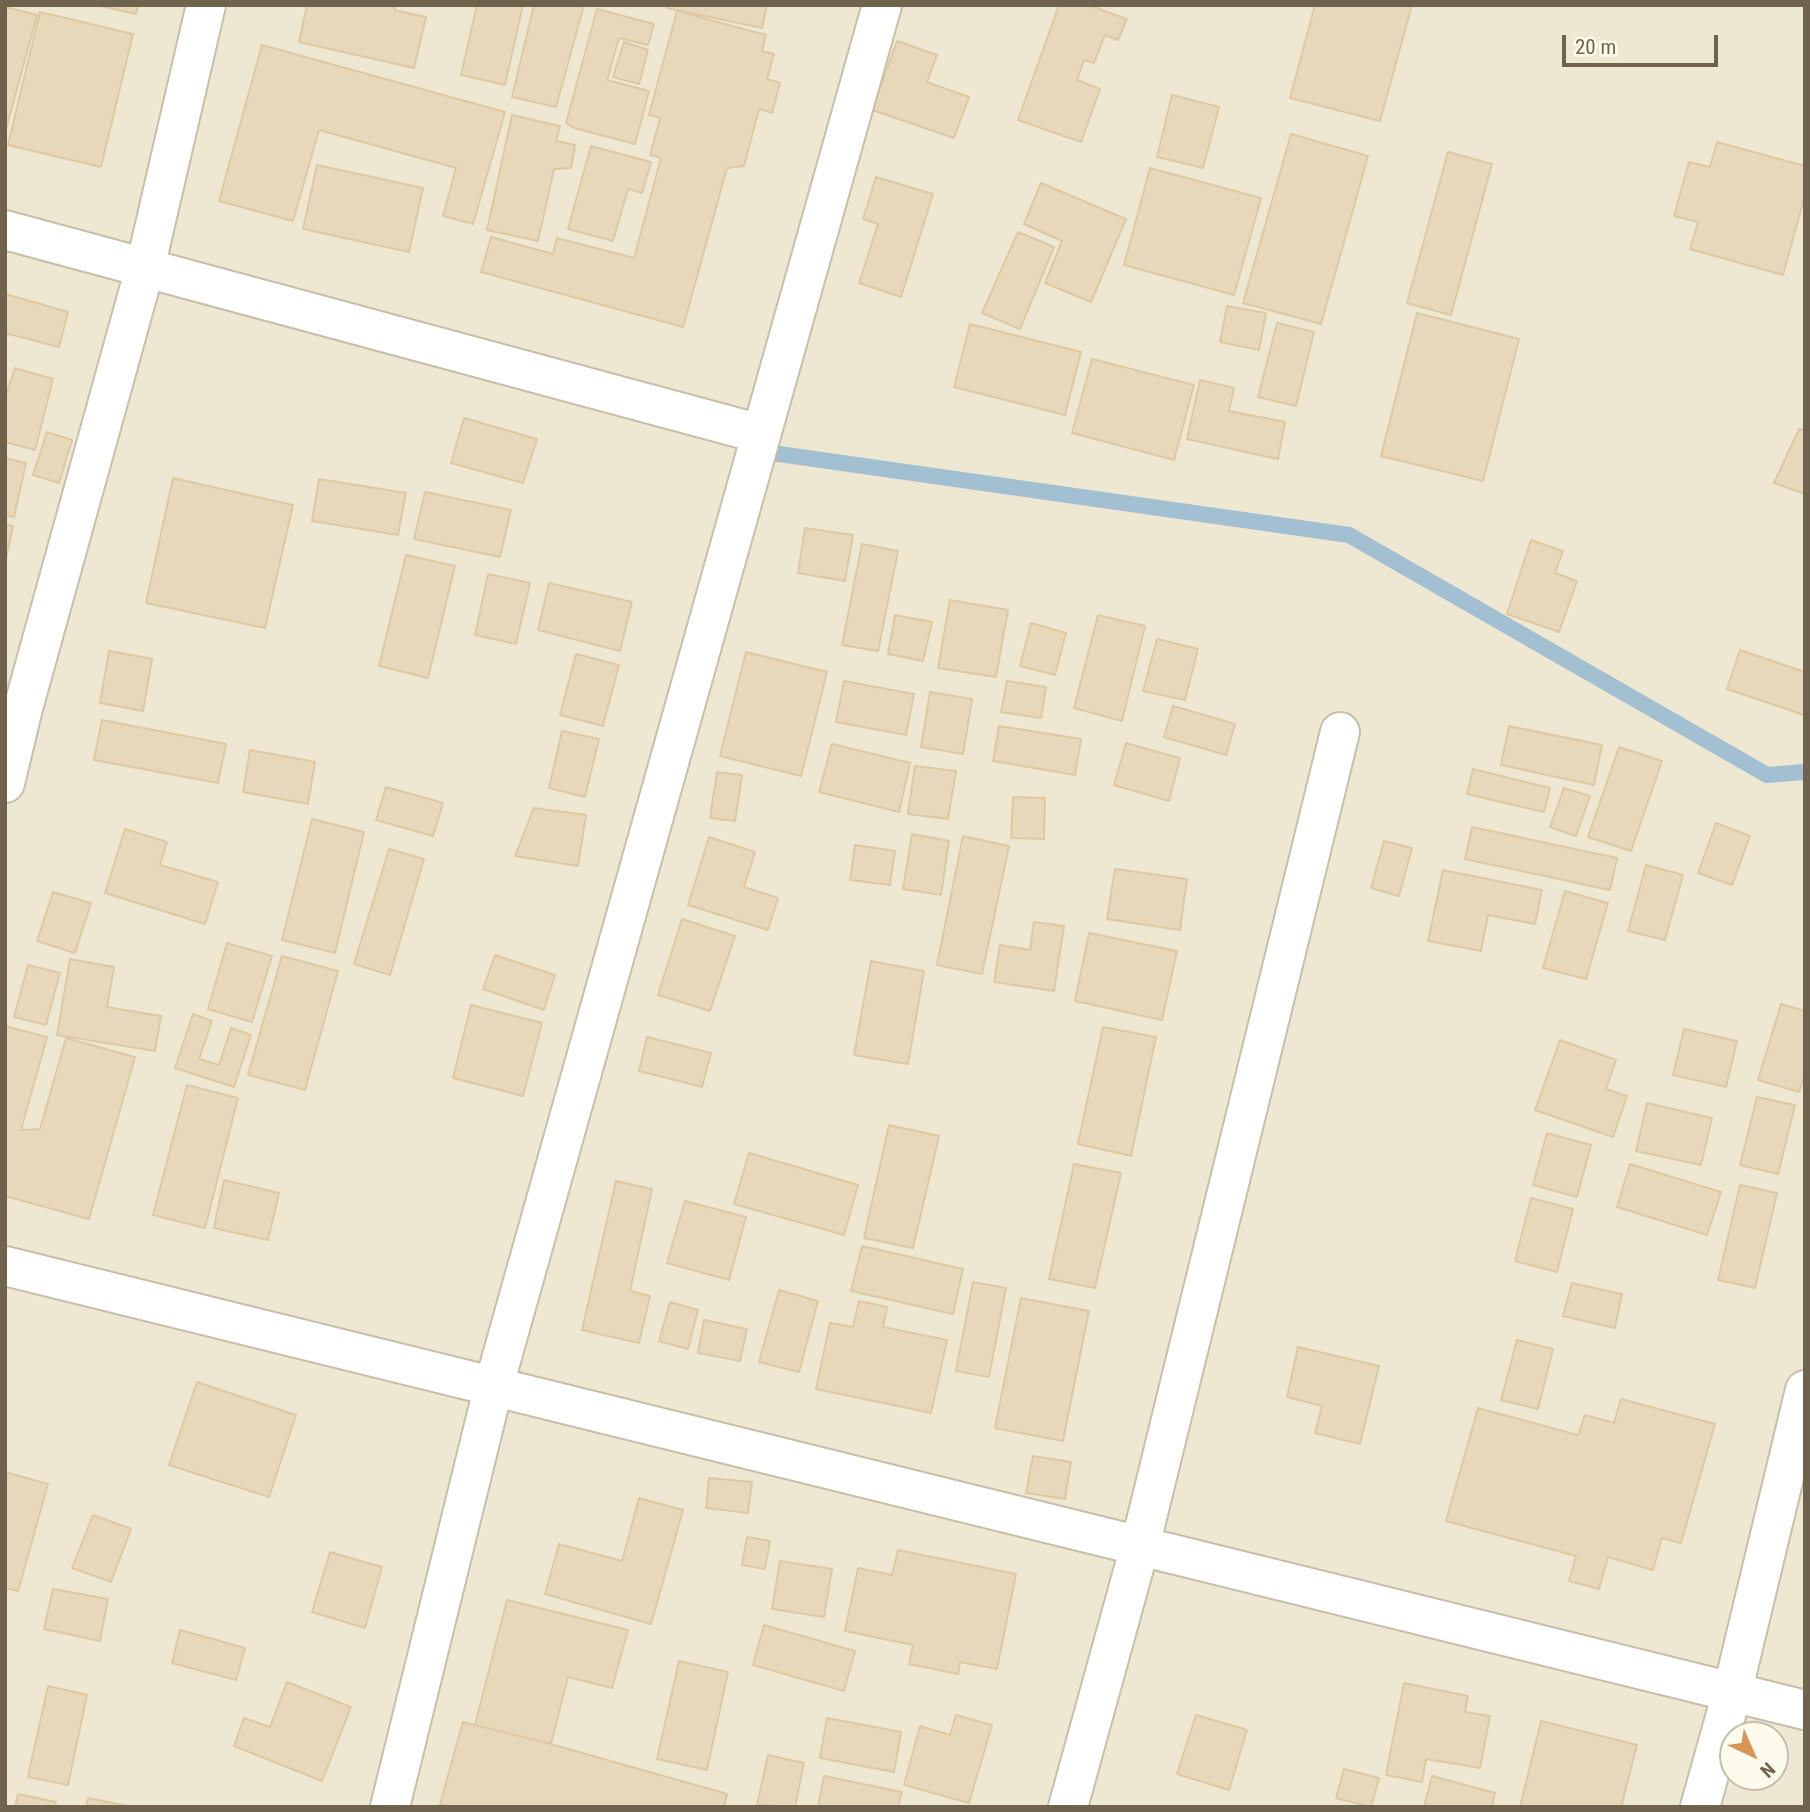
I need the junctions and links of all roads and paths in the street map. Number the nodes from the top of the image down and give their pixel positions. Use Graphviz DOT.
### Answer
graph roads {
  1 [pos="206,5"];
  2 [pos="882,5"];
  3 [pos="5,230"];
  4 [pos="145,268"];
  5 [pos="761,434"];
  6 [pos="1340,732"];
  7 [pos="5,783"];
  8 [pos="5,1266"];
  9 [pos="494,1385"];
  10 [pos="1805,1390"];
  11 [pos="1140,1546"];
  12 [pos="1732,1693"];
  13 [pos="1805,1710"];
  14 [pos="390,1807"];
  15 [pos="1068,1807"];
  16 [pos="1700,1807"];
  1 -- 4 [label="street"];
  2 -- 5 [label="street"];
  3 -- 4 [label="street"];
  4 -- 5 [label="street"];
  4 -- 7 [label="street"];
  5 -- 9 [label="street"];
  6 -- 11 [label="street"];
  8 -- 9 [label="street"];
  9 -- 11 [label="street"];
  9 -- 14 [label="street"];
  10 -- 12 [label="street"];
  11 -- 12 [label="street"];
  11 -- 15 [label="street"];
  12 -- 13 [label="street"];
  12 -- 16 [label="street"];
}
